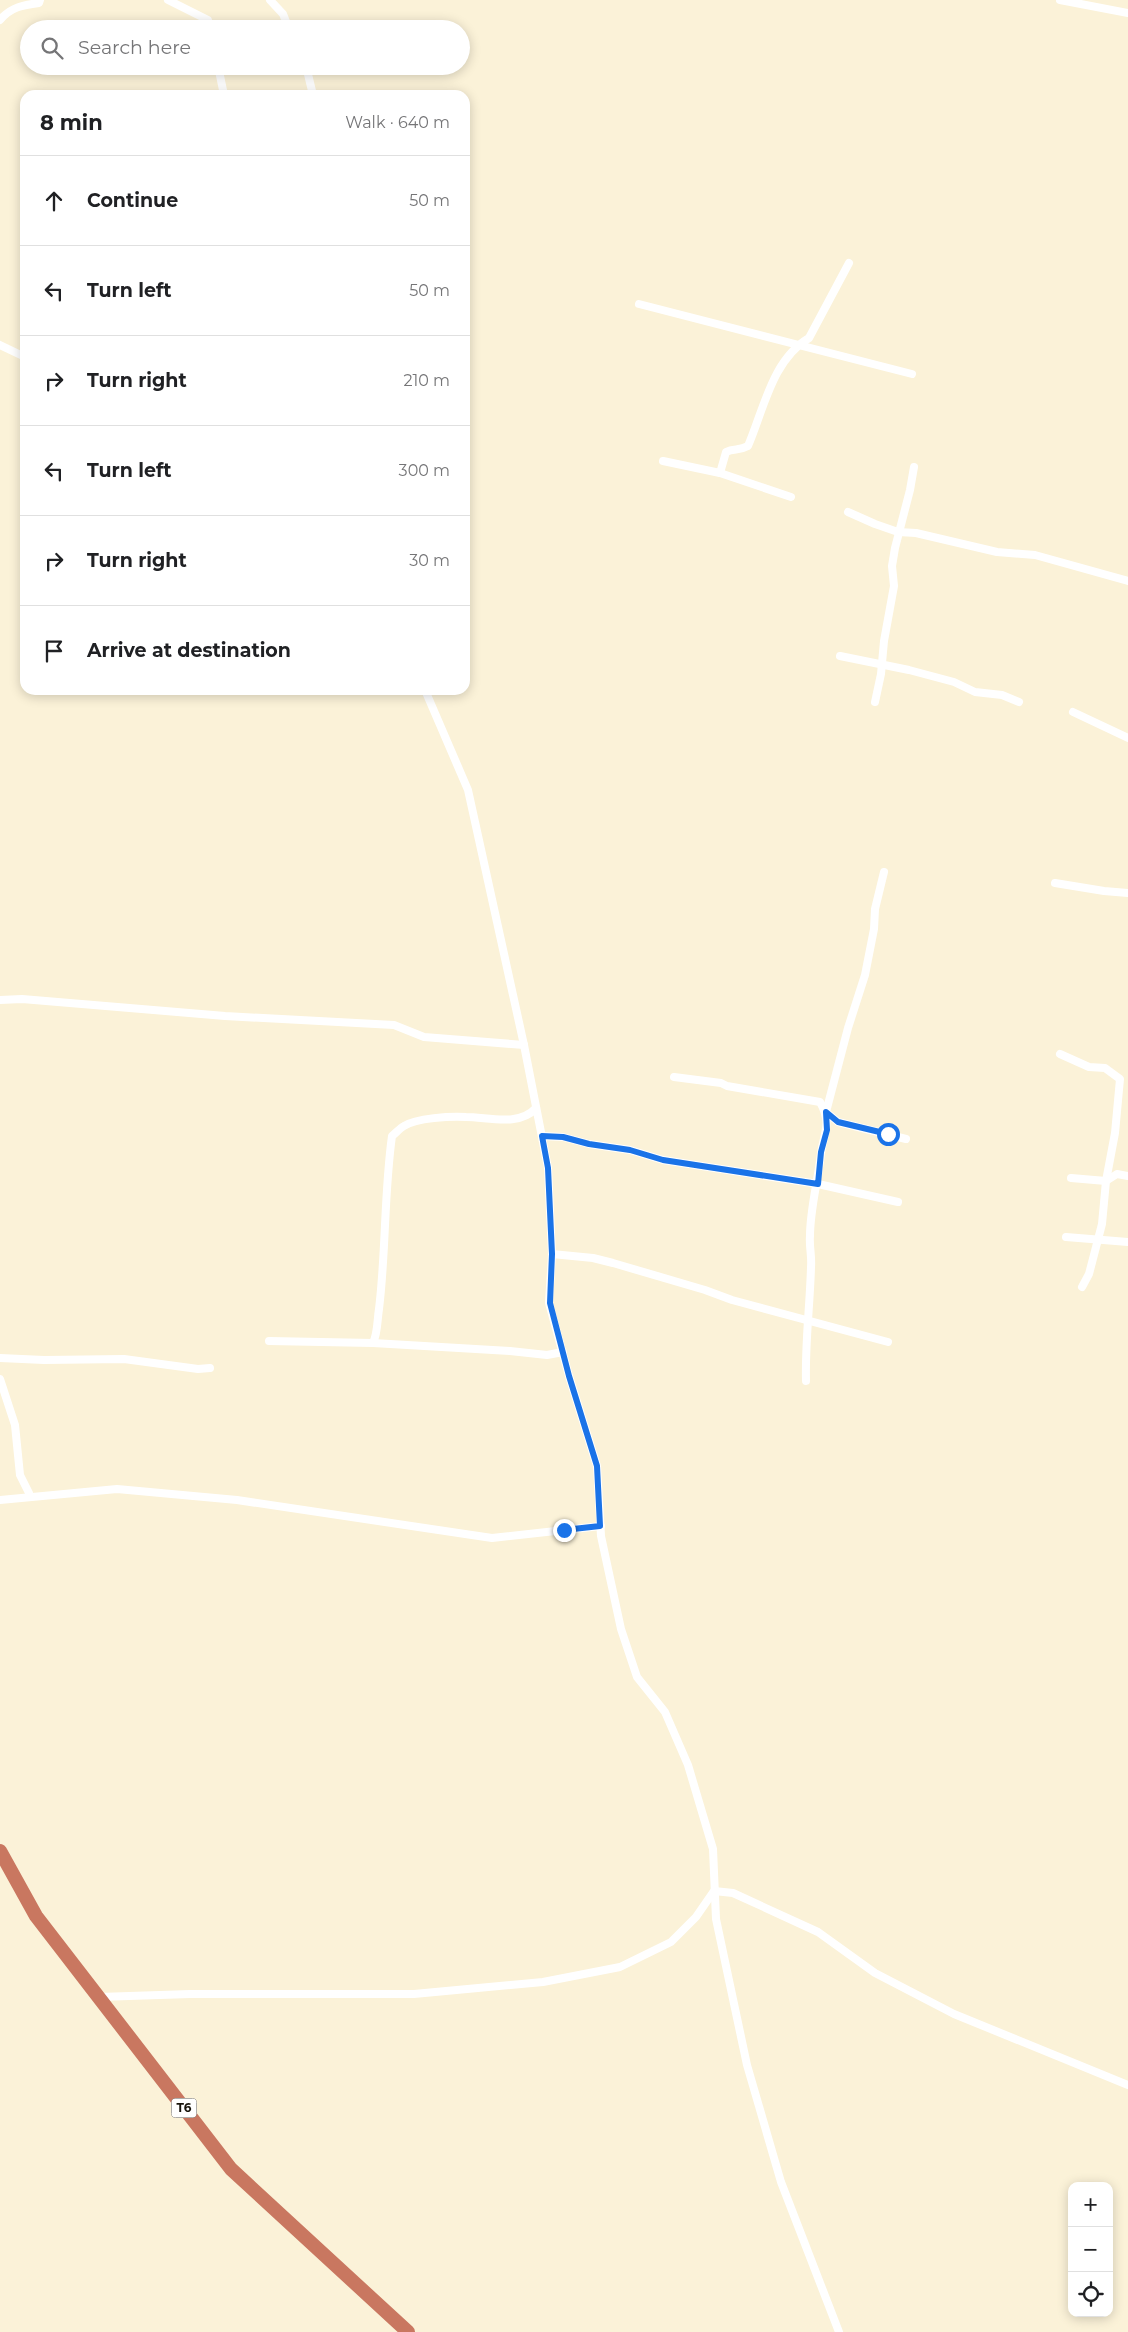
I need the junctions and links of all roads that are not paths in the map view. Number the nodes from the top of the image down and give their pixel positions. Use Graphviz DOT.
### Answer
graph roads {
  1 [pos="40,0"];
  2 [pos="168,0"];
  3 [pos="270,0"];
  4 [pos="1060,0"];
  5 [pos="1128,13"];
  6 [pos="0,20"];
  7 [pos="208,20"];
  8 [pos="285,20"];
  9 [pos="220,75"];
  10 [pos="308,75"];
  11 [pos="223,90"];
  12 [pos="312,90"];
  13 [pos="849,263"];
  14 [pos="639,304"];
  15 [pos="0,345"];
  16 [pos="797,345"];
  17 [pos="20,355"];
  18 [pos="912,374"];
  19 [pos="663,461"];
  20 [pos="914,467"];
  21 [pos="720,473"];
  22 [pos="790,497"];
  23 [pos="848,512"];
  24 [pos="898,532"];
  25 [pos="1128,581"];
  26 [pos="840,656"];
  27 [pos="882,665"];
  28 [pos="427,695"];
  29 [pos="875,702"];
  30 [pos="1019,702"];
  31 [pos="1073,712"];
  32 [pos="1128,738"];
  33 [pos="884,872"];
  34 [pos="1054,883"];
  35 [pos="1128,893"];
  36 [pos="0,1000"];
  37 [pos="524,1045"];
  38 [pos="1060,1054"];
  39 [pos="674,1077"];
  40 [pos="536,1108"];
  41 [pos="826,1112"];
  42 [pos="542,1136"];
  43 [pos="906,1139"];
  44 [pos="1128,1176"];
  45 [pos="1070,1178"];
  46 [pos="1106,1180"];
  47 [pos="818,1184"];
  48 [pos="898,1202"];
  49 [pos="1066,1237"];
  50 [pos="1099,1241"];
  51 [pos="1128,1242"];
  52 [pos="552,1254"];
  53 [pos="1082,1287"];
  54 [pos="808,1319"];
  55 [pos="269,1342"];
  56 [pos="888,1342"];
  57 [pos="373,1343"];
  58 [pos="563,1352"];
  59 [pos="0,1358"];
  60 [pos="210,1368"];
  61 [pos="0,1379"];
  62 [pos="806,1381"];
  63 [pos="29,1493"];
  64 [pos="0,1500"];
  65 [pos="600,1526"];
  66 [pos="0,1851"];
  67 [pos="714,1891"];
  68 [pos="98,1997"];
  69 [pos="1128,2085"];
  70 [pos="408,2332"];
  71 [pos="839,2332"];
  1 -- 6 [label="street"];
  2 -- 7 [label="street"];
  3 -- 8 [label="street"];
  4 -- 5 [label="street"];
  9 -- 11 [label="street"];
  10 -- 12 [label="street"];
  13 -- 16 [label="street"];
  14 -- 16 [label="street"];
  15 -- 17 [label="street"];
  16 -- 18 [label="street"];
  16 -- 21 [label="street"];
  19 -- 21 [label="street"];
  20 -- 24 [label="street"];
  21 -- 22 [label="street"];
  23 -- 24 [label="street"];
  24 -- 25 [label="street"];
  24 -- 27 [label="street"];
  26 -- 27 [label="street"];
  27 -- 29 [label="street"];
  27 -- 30 [label="street"];
  28 -- 37 [label="street"];
  31 -- 32 [label="street"];
  33 -- 41 [label="street"];
  34 -- 35 [label="street"];
  36 -- 37 [label="street"];
  37 -- 40 [label="street"];
  38 -- 46 [label="street"];
  39 -- 41 [label="street"];
  40 -- 42 [label="street"];
  40 -- 57 [label="street"];
  41 -- 43 [label="street"];
  41 -- 47 [label="street"];
  42 -- 47 [label="street"];
  42 -- 52 [label="street"];
  44 -- 46 [label="street"];
  45 -- 46 [label="street"];
  46 -- 50 [label="street"];
  47 -- 48 [label="street"];
  47 -- 54 [label="street"];
  49 -- 50 [label="street"];
  50 -- 51 [label="street"];
  50 -- 53 [label="street"];
  52 -- 54 [label="street"];
  52 -- 58 [label="street"];
  54 -- 56 [label="street"];
  54 -- 62 [label="street"];
  55 -- 57 [label="street"];
  57 -- 58 [label="street"];
  58 -- 65 [label="street"];
  59 -- 60 [label="street"];
  61 -- 63 [label="street"];
  64 -- 65 [label="street"];
  65 -- 67 [label="street"];
  66 -- 68 [label="highway, T6"];
  67 -- 68 [label="street"];
  67 -- 69 [label="street"];
  67 -- 71 [label="street"];
  68 -- 70 [label="highway, T6"];
}
